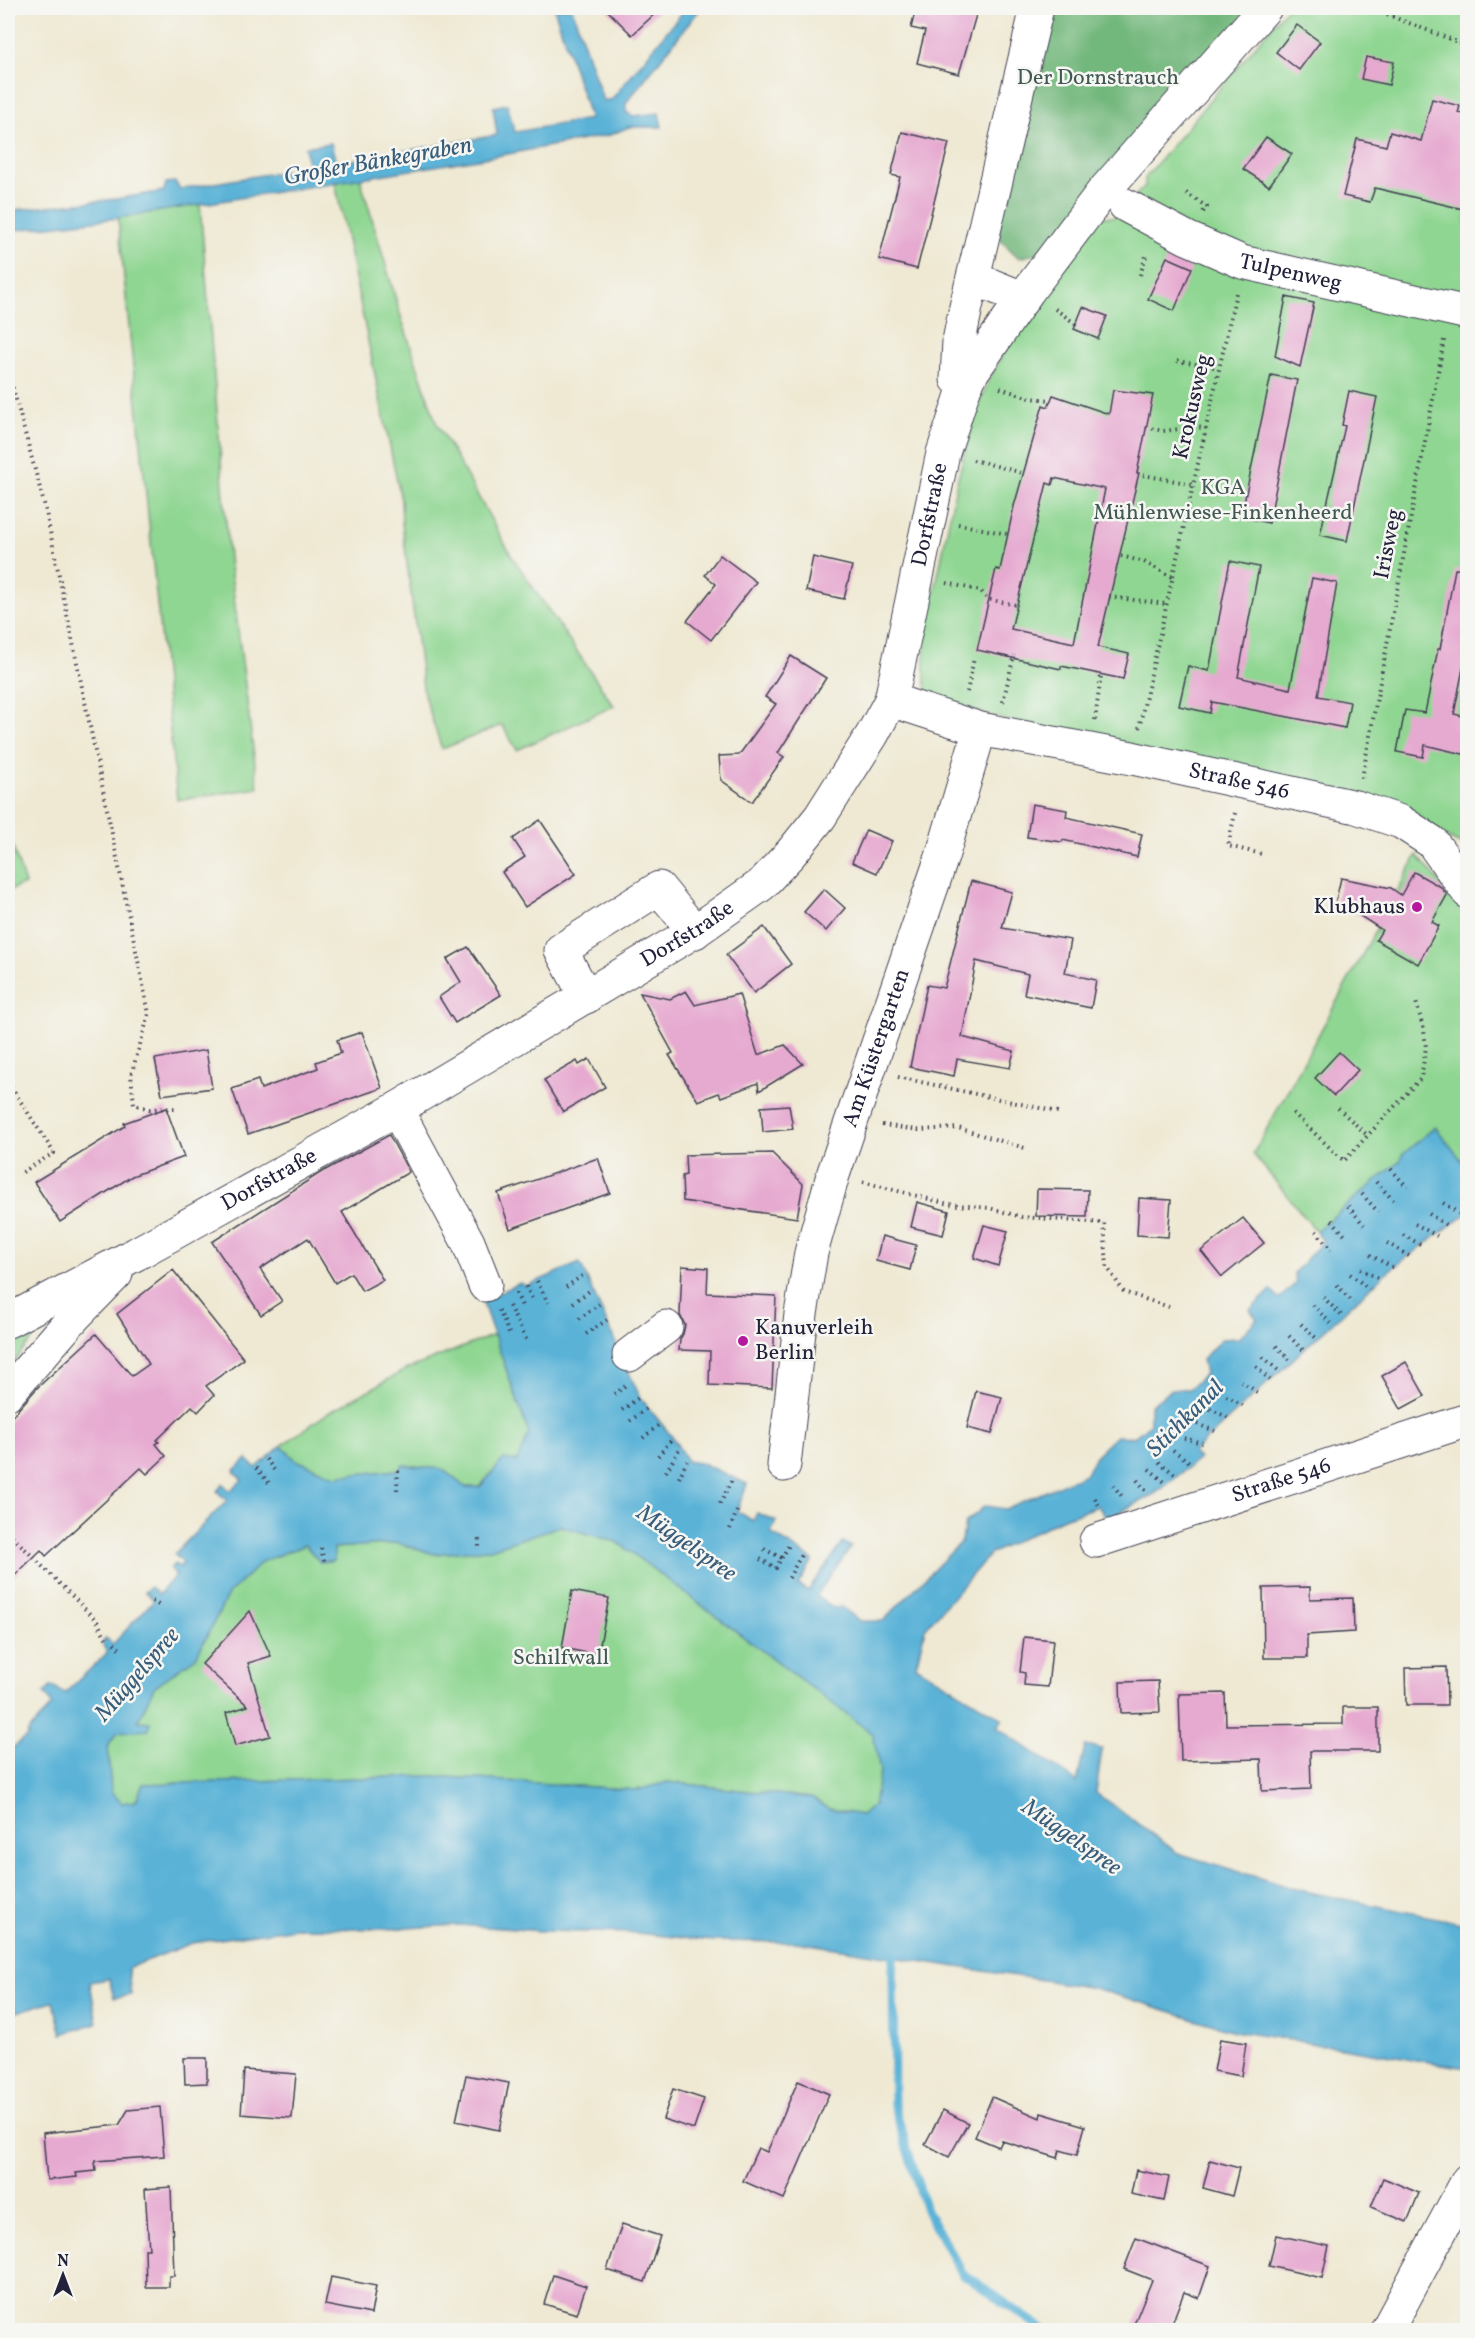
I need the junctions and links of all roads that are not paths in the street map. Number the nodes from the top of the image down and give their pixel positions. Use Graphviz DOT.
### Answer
graph roads {
  1 [pos="1037,8"];
  2 [pos="1265,8"];
  3 [pos="1125,205"];
  4 [pos="973,278"];
  5 [pos="1037,303"];
  6 [pos="1459,311"];
  7 [pos="965,386"];
  8 [pos="891,700"];
  9 [pos="991,718"];
  10 [pos="1432,842"];
  11 [pos="1467,860"];
  12 [pos="1467,892"];
  13 [pos="695,932"];
  14 [pos="586,997"];
  15 [pos="400,1107"];
  16 [pos="136,1254"];
  17 [pos="501,1295"];
  18 [pos="8,1322"];
  19 [pos="666,1326"];
  20 [pos="629,1355"];
  21 [pos="8,1393"];
  22 [pos="1467,1420"];
  23 [pos="784,1465"];
  24 [pos="1096,1541"];
  25 [pos="1467,2180"];
  26 [pos="1387,2331"];
  1 -- 4 [label="street"];
  2 -- 5 [label="street, Dorfstraße"];
  3 -- 6 [label="street, Tulpenweg"];
  4 -- 5 [label="street"];
  4 -- 7 [label="street"];
  5 -- 7 [label="street, Dorfstraße"];
  7 -- 8 [label="street, Dorfstraße"];
  8 -- 9 [label="street"];
  8 -- 13 [label="street, Dorfstraße"];
  9 -- 10 [label="street, Straße 546"];
  9 -- 23 [label="street, Am Küstergarten"];
  10 -- 11 [label="street"];
  10 -- 12 [label="street, Straße 546"];
  13 -- 14 [label="street, Dorfstraße"];
  13 -- 14 [label="street"];
  14 -- 15 [label="street, Dorfstraße"];
  15 -- 16 [label="street, Dorfstraße"];
  15 -- 17 [label="street"];
  16 -- 18 [label="street, Dorfstraße"];
  16 -- 21 [label="street, Dorfstraße"];
  19 -- 20 [label="street"];
  22 -- 24 [label="street, Straße 546"];
  25 -- 26 [label="street"];
}
